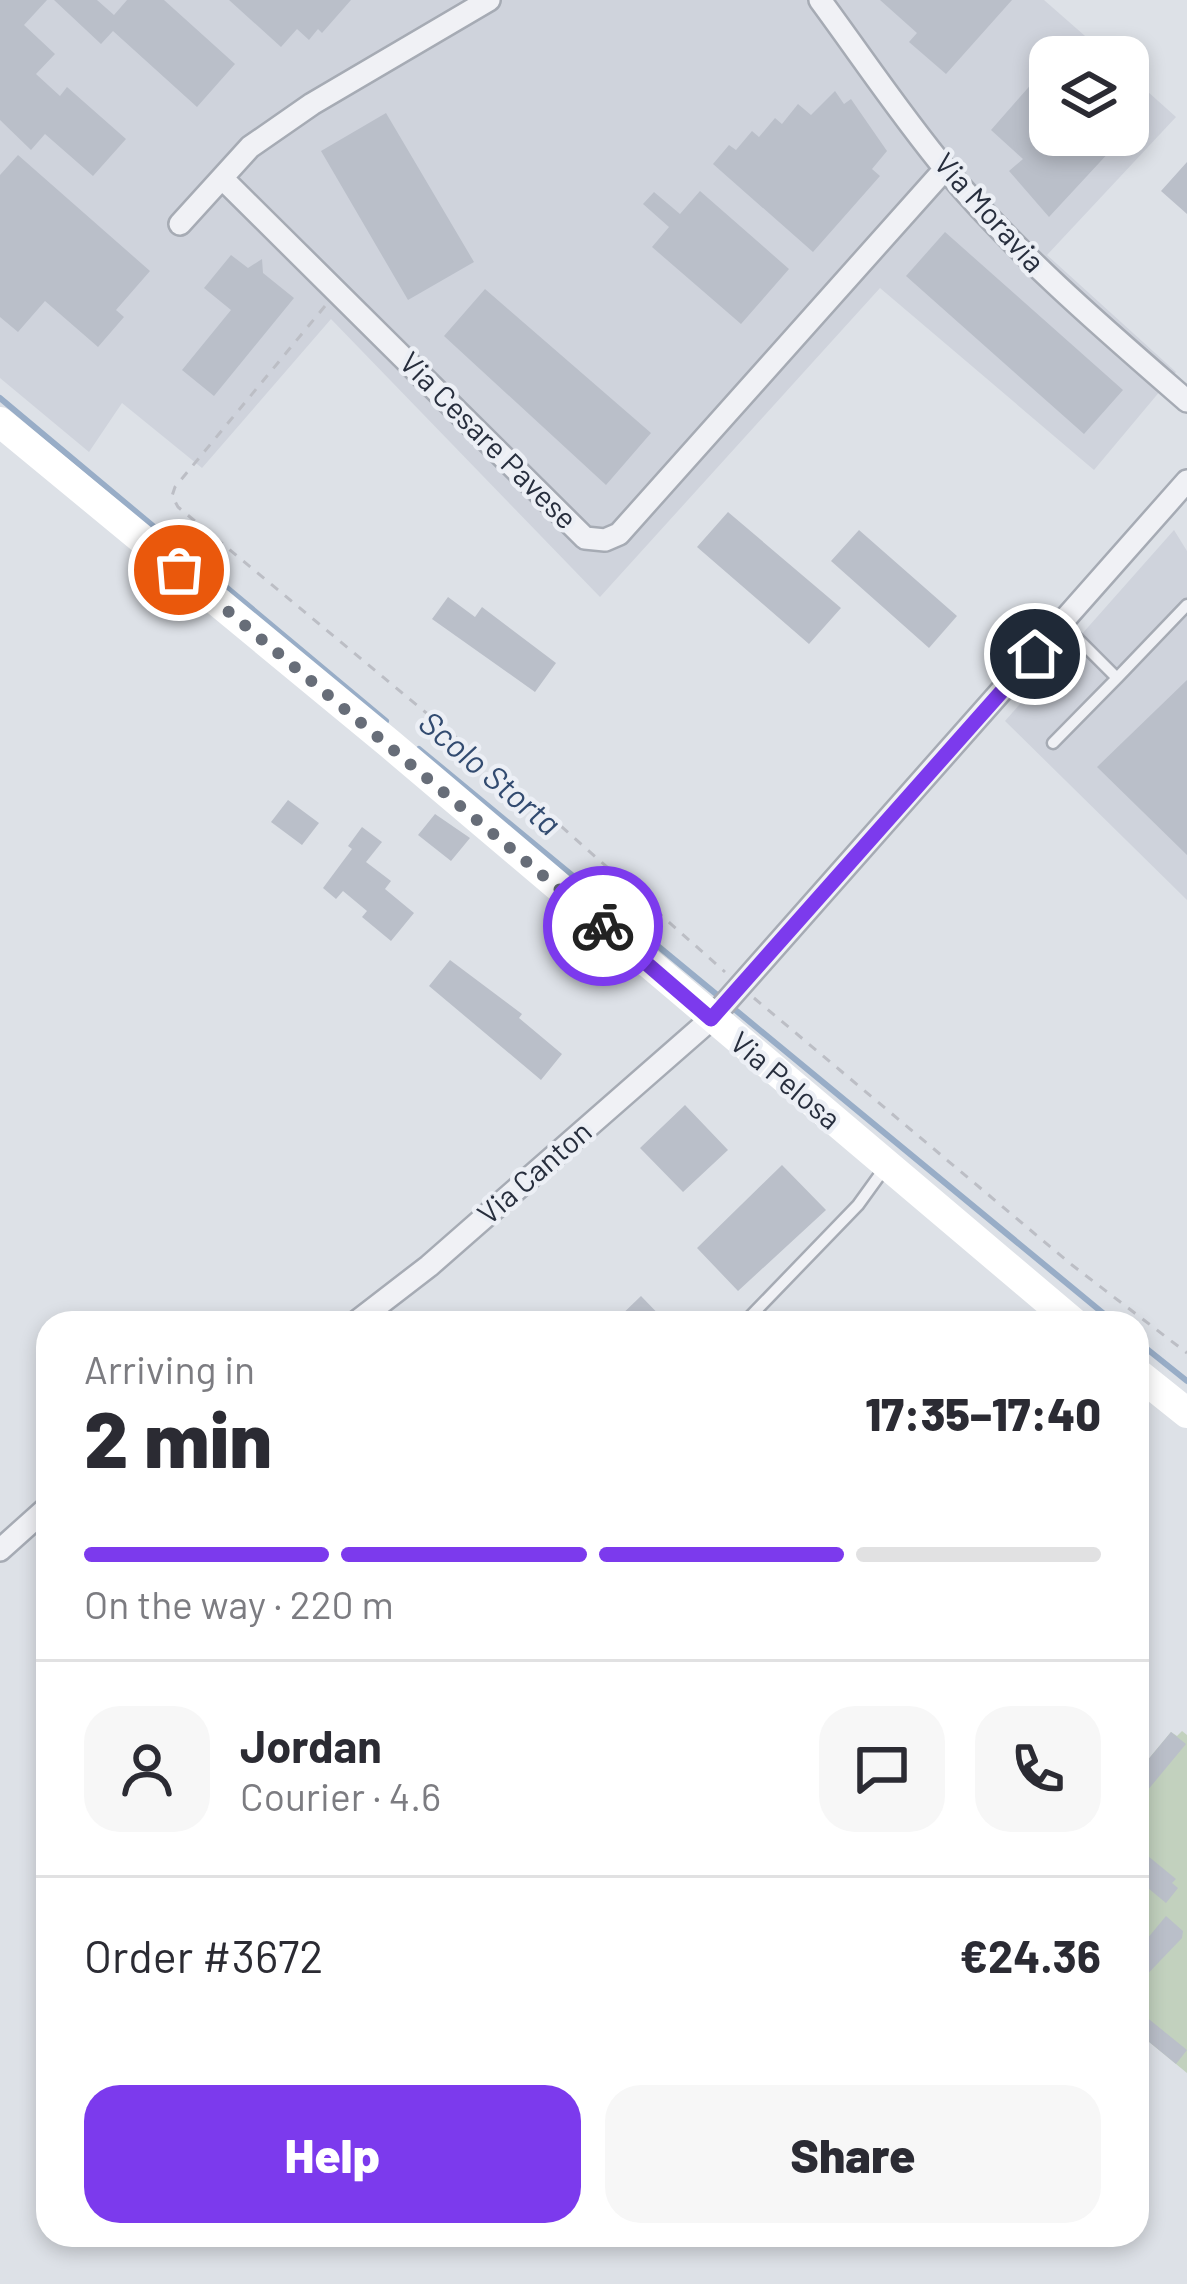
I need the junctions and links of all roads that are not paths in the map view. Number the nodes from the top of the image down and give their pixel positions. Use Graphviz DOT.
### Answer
graph roads {
  1 [pos="489,0"];
  2 [pos="820,0"];
  3 [pos="945,169"];
  4 [pos="222,178"];
  5 [pos="180,224"];
  6 [pos="1187,401"];
  7 [pos="0,422"];
  8 [pos="1187,482"];
  9 [pos="1187,605"];
  10 [pos="1062,623"];
  11 [pos="1117,678"];
  12 [pos="1053,743"];
  13 [pos="725,1003"];
  14 [pos="886,1166"];
  15 [pos="371,1311"];
  16 [pos="756,1311"];
  17 [pos="1060,1311"];
  18 [pos="1149,1383"];
  19 [pos="1187,1413"];
  20 [pos="36,1518"];
  21 [pos="0,1550"];
  1 -- 4 [label="street"];
  2 -- 3 [label="street, Via Moravia"];
  3 -- 4 [label="street, Via Cesare Pavese"];
  3 -- 6 [label="street, Via Moravia"];
  4 -- 5 [label="street"];
  7 -- 13 [label="main road, Via Pelosa"];
  8 -- 10 [label="street, Via Canton"];
  9 -- 11 [label="lane"];
  10 -- 11 [label="lane"];
  10 -- 13 [label="street, Via Canton"];
  11 -- 12 [label="lane"];
  13 -- 14 [label="main road, Via Pelosa"];
  13 -- 15 [label="street, Via Canton"];
  14 -- 16 [label="lane"];
  14 -- 17 [label="main road, Via Pelosa"];
  18 -- 19 [label="main road"];
  20 -- 21 [label="street"];
}
